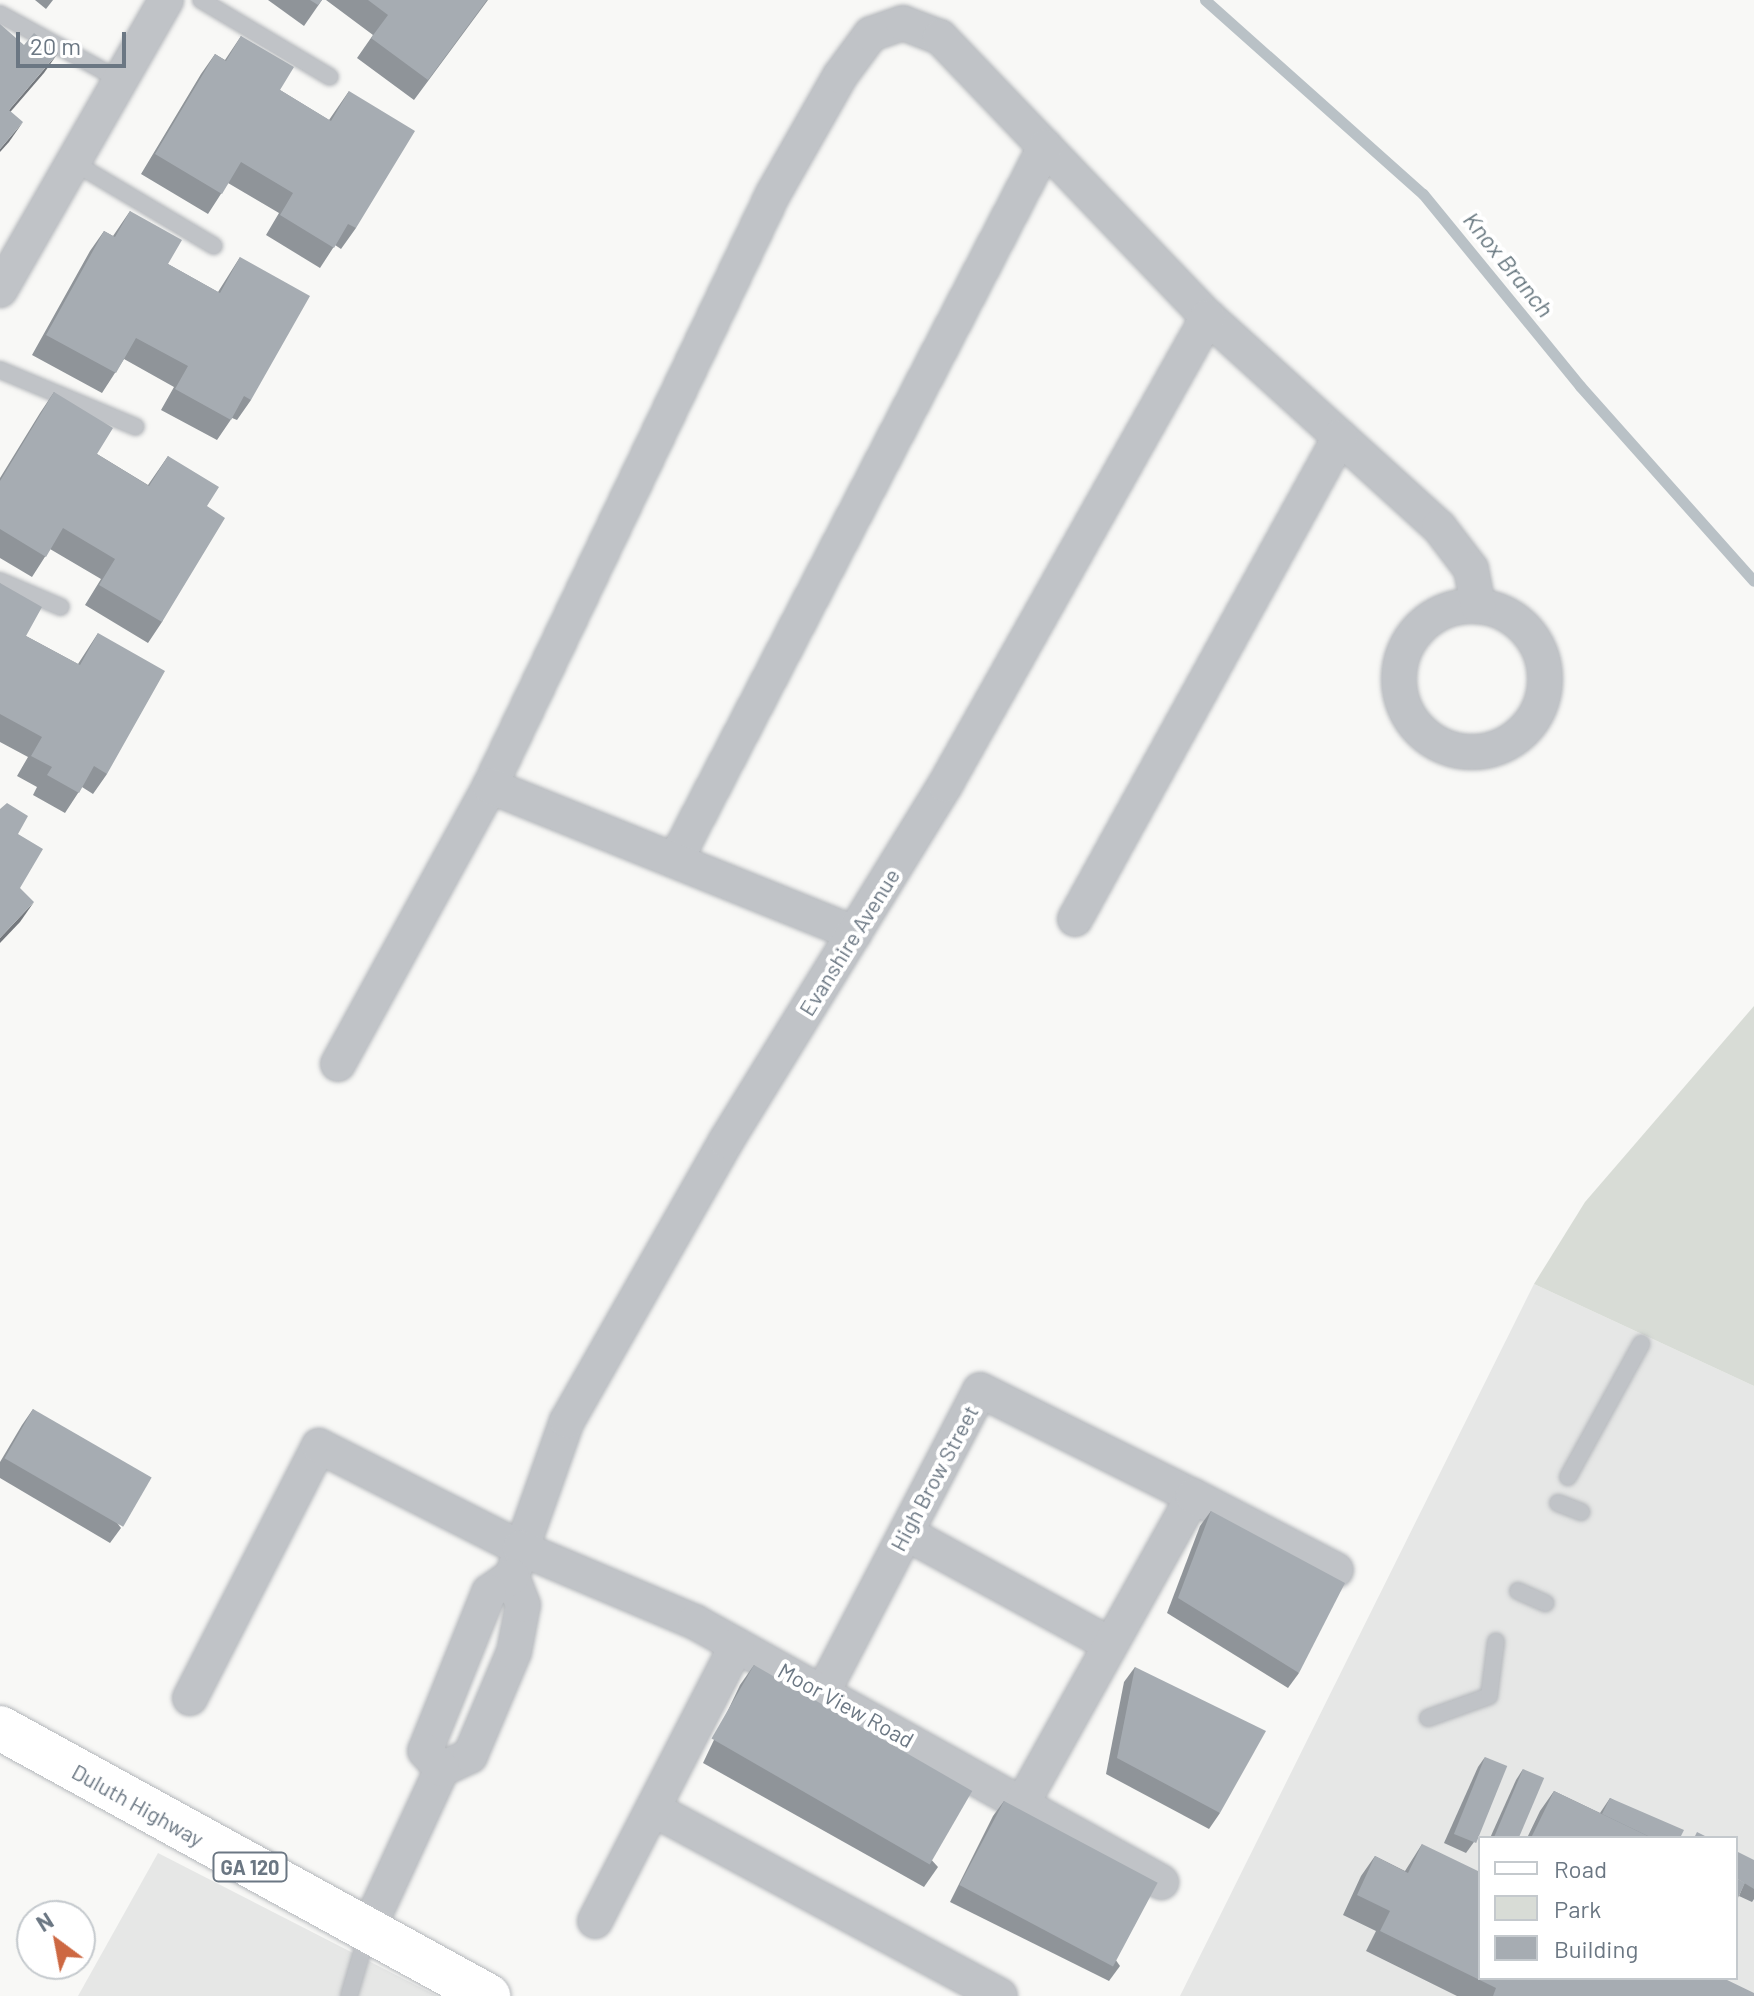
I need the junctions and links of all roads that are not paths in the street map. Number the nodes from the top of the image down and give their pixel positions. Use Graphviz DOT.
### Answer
graph roads {
  1 [pos="166,0"];
  2 [pos="201,0"];
  3 [pos="0,14"];
  4 [pos="330,77"];
  5 [pos="120,80"];
  6 [pos="1045,147"];
  7 [pos="73,162"];
  8 [pos="214,246"];
  9 [pos="0,290"];
  10 [pos="1208,317"];
  11 [pos="0,370"];
  12 [pos="136,427"];
  13 [pos="1340,437"];
  14 [pos="0,581"];
  15 [pos="1478,606"];
  16 [pos="61,607"];
  17 [pos="490,786"];
  18 [pos="677,857"];
  19 [pos="1075,919"];
  20 [pos="854,933"];
  21 [pos="338,1064"];
  22 [pos="1641,1344"];
  23 [pos="1568,1477"];
  24 [pos="1193,1496"];
  25 [pos="1558,1503"];
  26 [pos="1581,1512"];
  27 [pos="906,1533"];
  28 [pos="516,1562"];
  29 [pos="1336,1570"];
  30 [pos="1518,1591"];
  31 [pos="1545,1603"];
  32 [pos="1496,1641"];
  33 [pos="1110,1644"];
  34 [pos="737,1645"];
  35 [pos="453,1681"];
  36 [pos="823,1692"];
  37 [pos="496,1696"];
  38 [pos="190,1698"];
  39 [pos="1428,1718"];
  40 [pos="0,1728"];
  41 [pos="442,1769"];
  42 [pos="1023,1802"];
  43 [pos="653,1809"];
  44 [pos="1161,1882"];
  45 [pos="595,1921"];
  46 [pos="368,1929"];
  47 [pos="349,1996"];
  48 [pos="488,1996"];
  49 [pos="1000,1996"];
  1 -- 5 [label="street"];
  2 -- 4 [label="lane"];
  3 -- 5 [label="lane"];
  5 -- 7 [label="street"];
  6 -- 10 [label="street"];
  6 -- 17 [label="street"];
  6 -- 18 [label="street"];
  7 -- 8 [label="lane"];
  7 -- 9 [label="street"];
  10 -- 13 [label="street"];
  10 -- 20 [label="street, Evanshire Avenue"];
  11 -- 12 [label="lane"];
  13 -- 15 [label="street"];
  13 -- 19 [label="street"];
  14 -- 16 [label="lane"];
  15 -- 15 [label="street"];
  17 -- 18 [label="street"];
  17 -- 21 [label="street"];
  18 -- 20 [label="street"];
  20 -- 28 [label="street, Evanshire Avenue"];
  22 -- 23 [label="lane"];
  24 -- 27 [label="street, High Brow Street"];
  24 -- 29 [label="street"];
  24 -- 33 [label="street"];
  25 -- 26 [label="lane"];
  27 -- 33 [label="street"];
  27 -- 36 [label="street, High Brow Street"];
  28 -- 34 [label="street, Moor View Road"];
  28 -- 35 [label="street, Evanshire Avenue"];
  28 -- 37 [label="street"];
  28 -- 38 [label="street, Moor View Road"];
  30 -- 31 [label="lane"];
  32 -- 39 [label="lane"];
  33 -- 42 [label="street"];
  34 -- 36 [label="street, Moor View Road"];
  34 -- 43 [label="street"];
  35 -- 37 [label="street"];
  35 -- 41 [label="street, Evanshire Avenue"];
  36 -- 42 [label="street, Moor View Road"];
  37 -- 41 [label="street"];
  40 -- 46 [label="main road, Duluth Highway / GA 120"];
  41 -- 46 [label="street"];
  42 -- 44 [label="street, Moor View Road"];
  43 -- 45 [label="street"];
  43 -- 49 [label="street"];
  46 -- 47 [label="lane"];
  46 -- 48 [label="main road, Duluth Highway / GA 120"];
}
